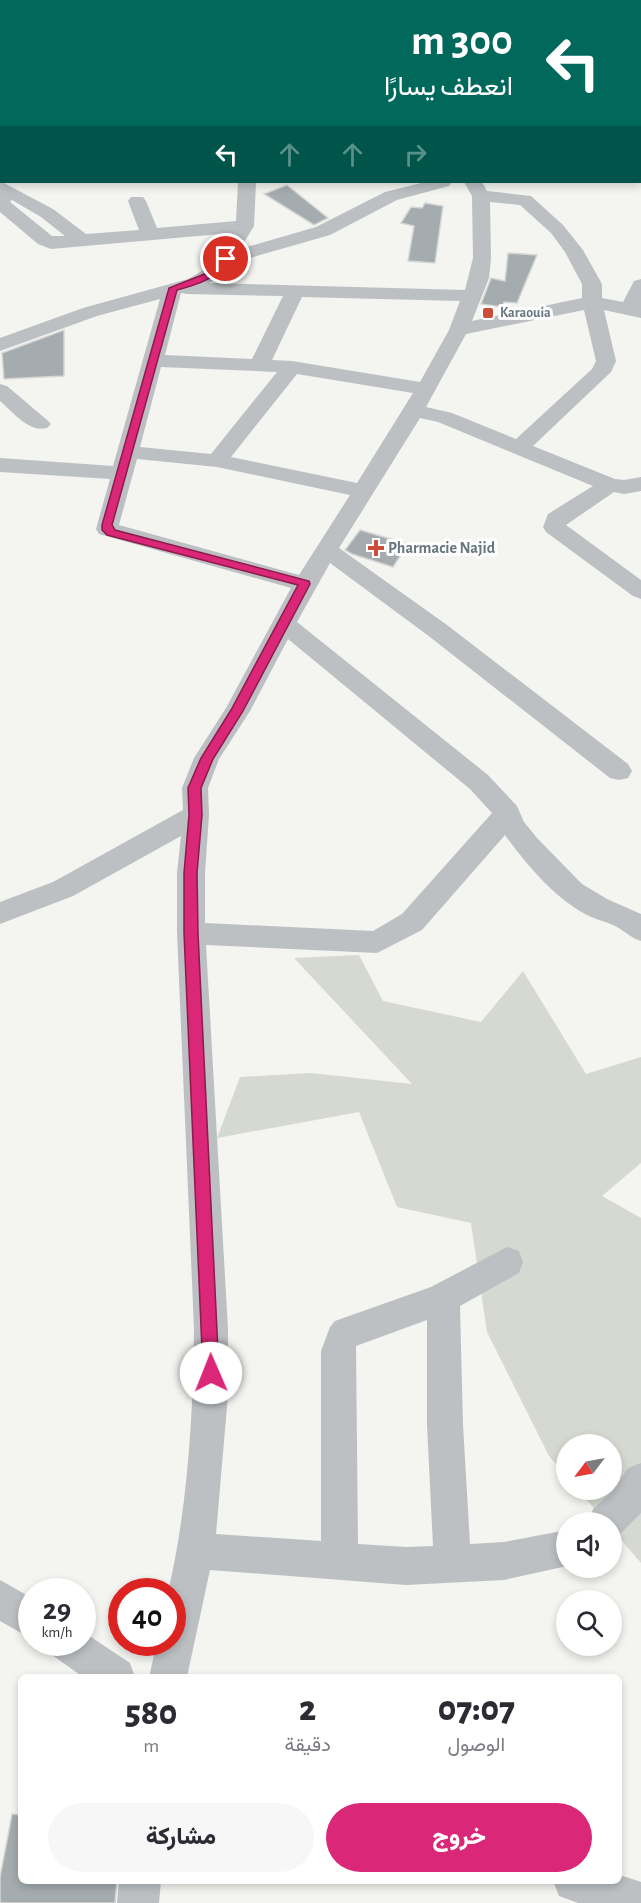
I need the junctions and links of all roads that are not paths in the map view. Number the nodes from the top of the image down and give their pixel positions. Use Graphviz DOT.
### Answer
graph roads {
  1 [pos="247,183"];
  2 [pos="439,183"];
  3 [pos="515,183"];
  4 [pos="477,189"];
  5 [pos="6,190"];
  6 [pos="525,200"];
  7 [pos="137,201"];
  8 [pos="245,225"];
  9 [pos="150,234"];
  10 [pos="226,259"];
  11 [pos="641,285"];
  12 [pos="173,288"];
  13 [pos="295,291"];
  14 [pos="473,296"];
  15 [pos="592,302"];
  16 [pos="636,310"];
  17 [pos="459,330"];
  18 [pos="0,345"];
  19 [pos="152,361"];
  20 [pos="259,366"];
  21 [pos="292,367"];
  22 [pos="3,395"];
  23 [pos="420,400"];
  24 [pos="40,424"];
  25 [pos="518,448"];
  26 [pos="129,452"];
  27 [pos="217,461"];
  28 [pos="0,465"];
  29 [pos="121,473"];
  30 [pos="641,484"];
  31 [pos="609,485"];
  32 [pos="363,491"];
  33 [pos="327,550"];
  34 [pos="305,584"];
  35 [pos="641,591"];
  36 [pos="283,623"];
  37 [pos="619,771"];
  38 [pos="508,813"];
  39 [pos="196,815"];
  40 [pos="0,913"];
  41 [pos="641,930"];
  42 [pos="191,933"];
  43 [pos="507,1262"];
  44 [pos="443,1298"];
  45 [pos="641,1481"];
  46 [pos="617,1512"];
  47 [pos="556,1550"];
  48 [pos="196,1551"];
  49 [pos="340,1562"];
  50 [pos="453,1565"];
  51 [pos="0,1599"];
  52 [pos="18,1611"];
  53 [pos="85,1656"];
  54 [pos="112,1674"];
  55 [pos="169,1674"];
  56 [pos="140,1884"];
  57 [pos="583,1884"];
  58 [pos="138,1903"];
  59 [pos="640,1903"];
  1 -- 8 [label="street"];
  2 -- 10 [label="street"];
  3 -- 6 [label="street"];
  4 -- 6 [label="street"];
  4 -- 14 [label="street"];
  5 -- 9 [label="street"];
  6 -- 15 [label="street"];
  7 -- 9 [label="street"];
  8 -- 9 [label="street"];
  8 -- 10 [label="street"];
  10 -- 12 [label="street"];
  11 -- 16 [label="street"];
  12 -- 13 [label="street"];
  12 -- 18 [label="street"];
  12 -- 19 [label="street"];
  13 -- 14 [label="street"];
  13 -- 20 [label="street"];
  14 -- 17 [label="street"];
  15 -- 16 [label="street"];
  15 -- 17 [label="street"];
  15 -- 25 [label="street"];
  17 -- 23 [label="street"];
  19 -- 20 [label="street"];
  19 -- 26 [label="street"];
  20 -- 21 [label="street"];
  21 -- 23 [label="street"];
  21 -- 27 [label="street"];
  22 -- 24 [label="street"];
  23 -- 25 [label="street"];
  23 -- 32 [label="street"];
  25 -- 31 [label="street"];
  26 -- 27 [label="street"];
  26 -- 29 [label="street"];
  27 -- 32 [label="street"];
  28 -- 29 [label="street"];
  29 -- 34 [label="street"];
  30 -- 31 [label="street"];
  31 -- 35 [label="street"];
  32 -- 33 [label="street"];
  33 -- 34 [label="street"];
  33 -- 37 [label="street"];
  34 -- 36 [label="street"];
  36 -- 38 [label="street"];
  36 -- 39 [label="street"];
  38 -- 41 [label="street"];
  38 -- 42 [label="street"];
  39 -- 40 [label="street"];
  39 -- 42 [label="street"];
  42 -- 48 [label="street"];
  43 -- 44 [label="street"];
  44 -- 49 [label="street"];
  44 -- 50 [label="street"];
  45 -- 46 [label="street"];
  47 -- 50 [label="street"];
  48 -- 49 [label="street"];
  48 -- 55 [label="street"];
  49 -- 50 [label="street"];
  51 -- 52 [label="street"];
  53 -- 54 [label="street"];
  56 -- 58 [label="street"];
  57 -- 59 [label="street"];
}
